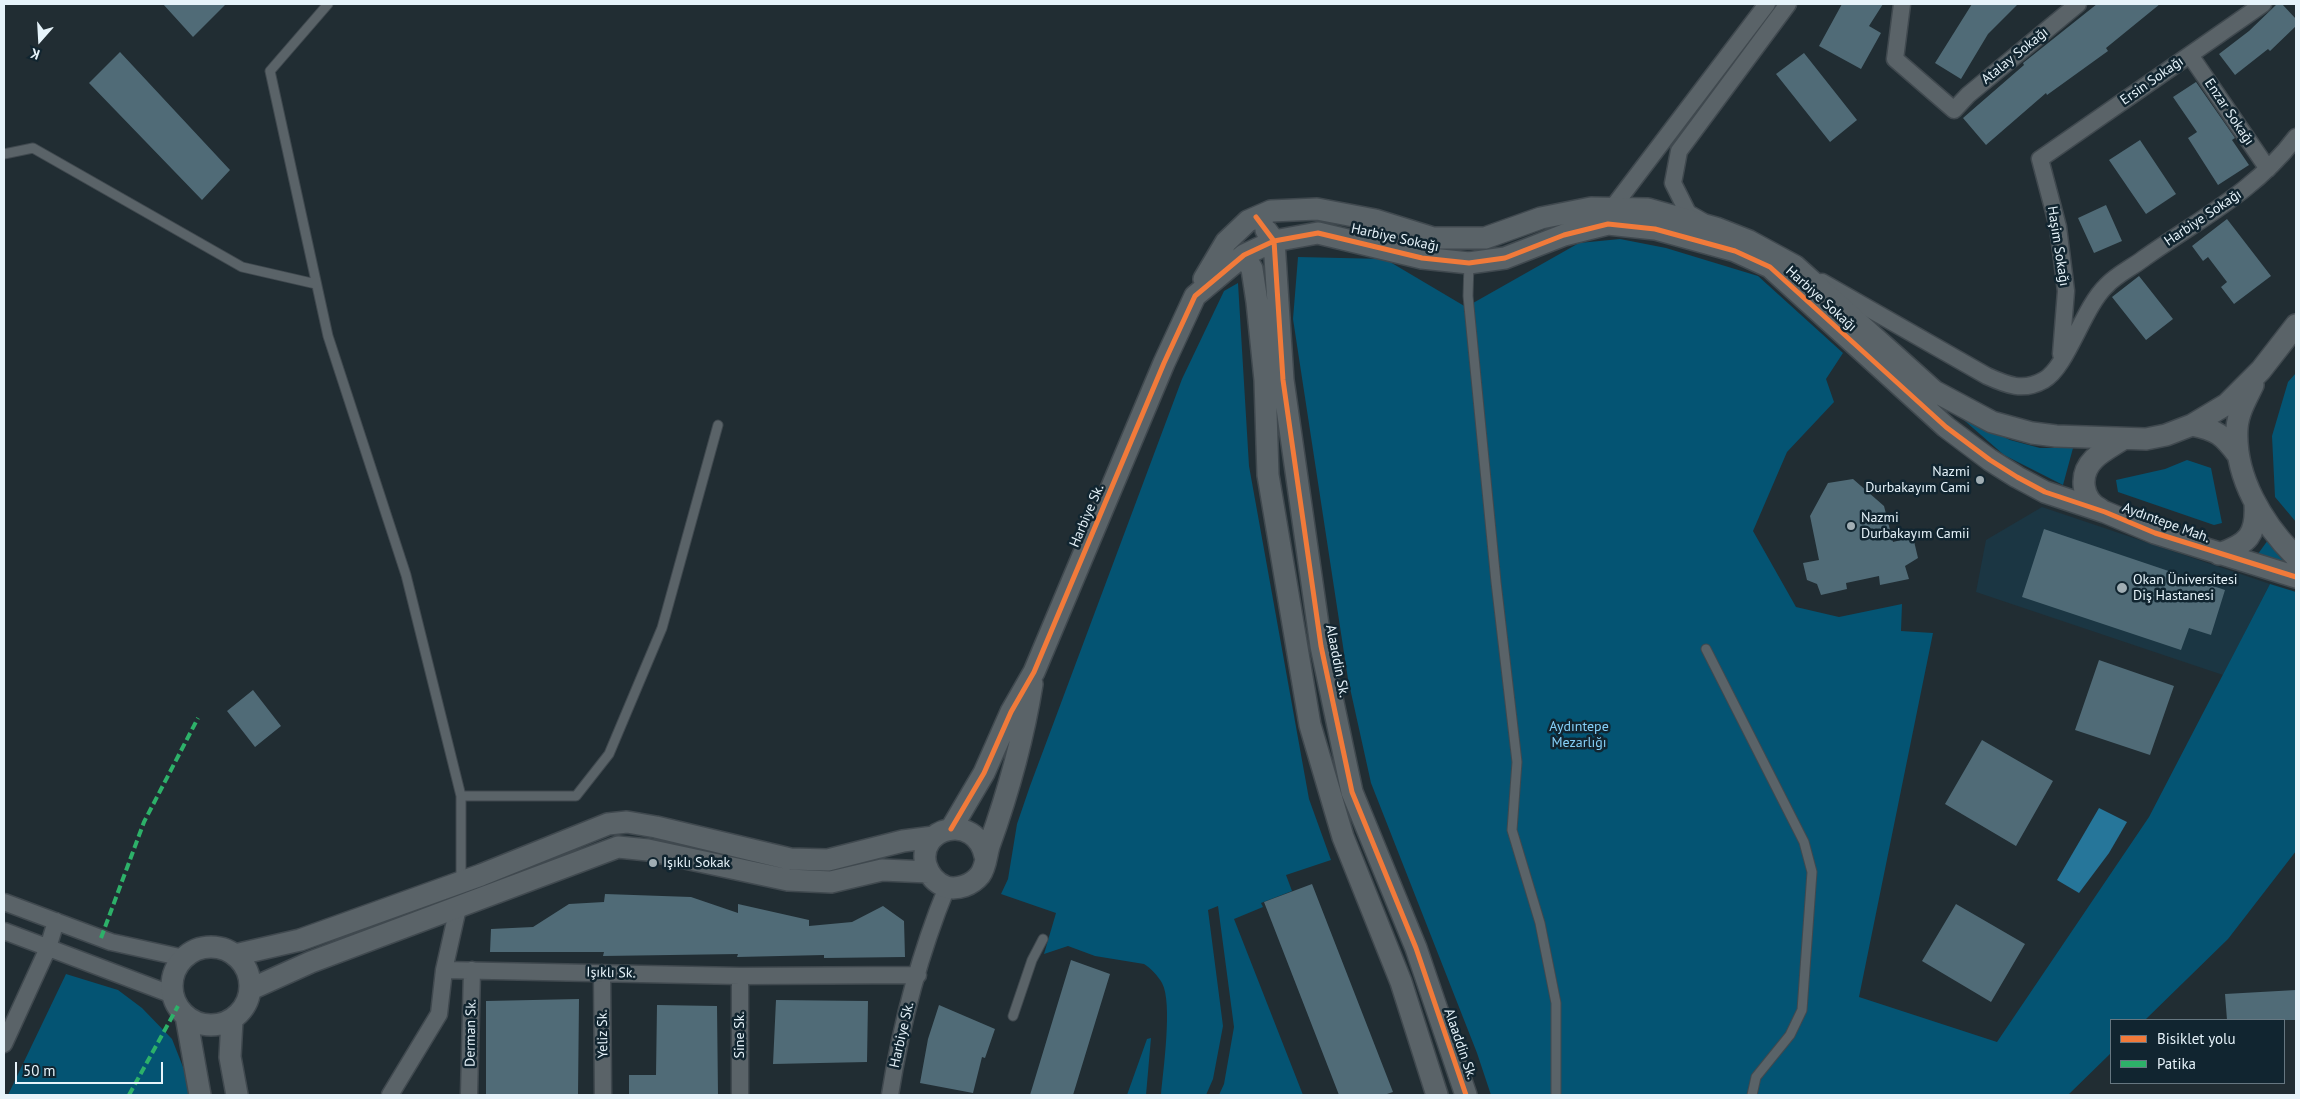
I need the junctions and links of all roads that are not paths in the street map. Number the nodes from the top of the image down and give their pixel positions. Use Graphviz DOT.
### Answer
graph roads {
  1 [pos="328,4"];
  2 [pos="1767,4"];
  3 [pos="1788,4"];
  4 [pos="1902,4"];
  5 [pos="2078,4"];
  6 [pos="2263,4"];
  7 [pos="2190,55"];
  8 [pos="2296,137"];
  9 [pos="4,154"];
  10 [pos="2040,159"];
  11 [pos="2268,169"];
  12 [pos="1613,207"];
  13 [pos="1256,217"];
  14 [pos="1716,228"];
  15 [pos="1274,241"];
  16 [pos="1244,254"];
  17 [pos="1470,263"];
  18 [pos="1795,266"];
  19 [pos="316,284"];
  20 [pos="1195,296"];
  21 [pos="2296,325"];
  22 [pos="2060,364"];
  23 [pos="2261,370"];
  24 [pos="718,425"];
  25 [pos="2192,425"];
  26 [pos="2124,439"];
  27 [pos="2238,455"];
  28 [pos="2255,503"];
  29 [pos="2105,512"];
  30 [pos="2219,554"];
  31 [pos="2296,557"];
  32 [pos="2296,577"];
  33 [pos="1706,649"];
  34 [pos="1034,672"];
  35 [pos="461,796"];
  36 [pos="942,833"];
  37 [pos="985,856"];
  38 [pos="929,872"];
  39 [pos="461,882"];
  40 [pos="947,887"];
  41 [pos="4,902"];
  42 [pos="458,908"];
  43 [pos="56,922"];
  44 [pos="4,931"];
  45 [pos="1043,939"];
  46 [pos="48,948"];
  47 [pos="235,955"];
  48 [pos="184,958"];
  49 [pos="444,970"];
  50 [pos="472,970"];
  51 [pos="602,973"];
  52 [pos="918,975"];
  53 [pos="740,976"];
  54 [pos="251,989"];
  55 [pos="173,995"];
  56 [pos="186,1016"];
  57 [pos="1014,1016"];
  58 [pos="232,1020"];
  59 [pos="4,1044"];
  60 [pos="200,1095"];
  61 [pos="237,1095"];
  62 [pos="390,1095"];
  63 [pos="469,1095"];
  64 [pos="603,1095"];
  65 [pos="740,1095"];
  66 [pos="890,1095"];
  67 [pos="1438,1095"];
  68 [pos="1466,1095"];
  69 [pos="1556,1095"];
  70 [pos="1752,1095"];
  1 -- 19 [label="lane"];
  2 -- 12 [label="street"];
  3 -- 14 [label="street"];
  4 -- 5 [label="street, Atalay Sokağı"];
  6 -- 7 [label="street, Ersin Sokağı"];
  7 -- 10 [label="street, Ersin Sokağı"];
  7 -- 11 [label="street, Enzar Sokağı"];
  8 -- 11 [label="street, Harbiye Sokağı"];
  9 -- 19 [label="lane"];
  10 -- 22 [label="street, Haşim Sokağı"];
  11 -- 22 [label="street, Harbiye Sokağı"];
  12 -- 13 [label="street, Harbiye Sokağı"];
  12 -- 14 [label="street, Harbiye Sokağı"];
  13 -- 15 [label="street"];
  13 -- 20 [label="street, Harbiye Sokağı"];
  14 -- 18 [label="street, Harbiye Sokağı"];
  15 -- 16 [label="street, Harbiye Sk."];
  15 -- 17 [label="street, Harbiye Sokağı"];
  15 -- 68 [label="street, Alaaddin Sk."];
  16 -- 20 [label="street, Harbiye Sk."];
  16 -- 67 [label="street"];
  17 -- 29 [label="street, Harbiye Sokağı"];
  17 -- 69 [label="lane"];
  18 -- 22 [label="street, Harbiye Sokağı"];
  18 -- 26 [label="street, Harbiye Sokağı"];
  19 -- 35 [label="lane"];
  20 -- 34 [label="street, Harbiye Sk."];
  21 -- 23 [label="street"];
  23 -- 25 [label="street, Harbiye Sokağı"];
  23 -- 27 [label="street"];
  24 -- 35 [label="lane"];
  25 -- 26 [label="street, Harbiye Sokağı"];
  25 -- 27 [label="street"];
  26 -- 29 [label="street"];
  27 -- 28 [label="street"];
  28 -- 30 [label="street"];
  28 -- 31 [label="street"];
  29 -- 30 [label="street, Aydıntepe Mah."];
  30 -- 32 [label="street, Aydıntepe Mah."];
  33 -- 70 [label="lane"];
  34 -- 36 [label="street, Harbiye Sk."];
  34 -- 37 [label="street"];
  35 -- 39 [label="lane"];
  36 -- 37 [label="street"];
  36 -- 38 [label="street"];
  36 -- 39 [label="street"];
  37 -- 40 [label="street"];
  38 -- 40 [label="street"];
  38 -- 42 [label="street"];
  39 -- 42 [label="street"];
  39 -- 47 [label="street"];
  40 -- 52 [label="street"];
  41 -- 43 [label="street"];
  42 -- 49 [label="street"];
  42 -- 54 [label="street"];
  43 -- 46 [label="street"];
  43 -- 48 [label="street"];
  44 -- 46 [label="street"];
  45 -- 57 [label="lane"];
  46 -- 55 [label="street"];
  46 -- 59 [label="street"];
  47 -- 48 [label="street"];
  47 -- 54 [label="street"];
  48 -- 55 [label="street"];
  49 -- 50 [label="street, Işıklı Sk."];
  49 -- 62 [label="street"];
  50 -- 51 [label="street, Işıklı Sk."];
  50 -- 63 [label="street, Derman Sk."];
  51 -- 53 [label="street, Işıklı Sk."];
  51 -- 64 [label="street, Yeliz Sk."];
  52 -- 53 [label="street, Işıklı Sk."];
  52 -- 66 [label="street, Harbiye Sk."];
  53 -- 65 [label="street, Sine Sk."];
  54 -- 58 [label="street"];
  55 -- 56 [label="street"];
  56 -- 58 [label="street"];
  56 -- 60 [label="street"];
  58 -- 61 [label="street"];
}
